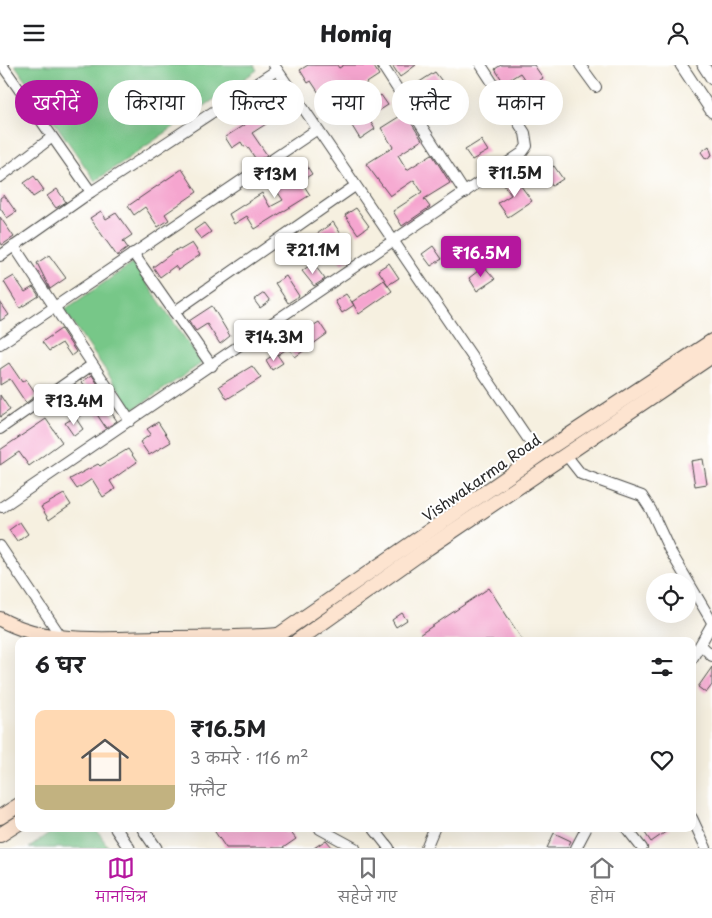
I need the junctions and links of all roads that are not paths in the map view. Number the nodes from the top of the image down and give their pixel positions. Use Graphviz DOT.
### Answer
graph roads {
  1 [pos="2,65"];
  2 [pos="382,65"];
  3 [pos="481,65"];
  4 [pos="580,65"];
  5 [pos="680,65"];
  6 [pos="702,65"];
  7 [pos="276,67"];
  8 [pos="712,79"];
  9 [pos="596,87"];
  10 [pos="712,112"];
  11 [pos="316,130"];
  12 [pos="52,138"];
  13 [pos="0,177"];
  14 [pos="355,186"];
  15 [pos="91,192"];
  16 [pos="465,193"];
  17 [pos="393,242"];
  18 [pos="14,246"];
  19 [pos="133,253"];
  20 [pos="0,256"];
  21 [pos="54,307"];
  22 [pos="174,312"];
  23 [pos="712,341"];
  24 [pos="0,344"];
  25 [pos="712,356"];
  26 [pos="92,365"];
  27 [pos="212,366"];
  28 [pos="130,421"];
  29 [pos="0,429"];
  30 [pos="539,455"];
  31 [pos="566,455"];
  32 [pos="480,505"];
  33 [pos="2,507"];
  34 [pos="0,546"];
  35 [pos="0,619"];
  36 [pos="712,623"];
  37 [pos="56,637"];
  38 [pos="63,637"];
  39 [pos="277,637"];
  40 [pos="302,637"];
  41 [pos="701,645"];
  42 [pos="696,653"];
  43 [pos="712,657"];
  44 [pos="15,808"];
  45 [pos="0,817"];
  46 [pos="15,826"];
  47 [pos="696,827"];
  48 [pos="118,832"];
  49 [pos="145,832"];
  50 [pos="326,832"];
  51 [pos="376,832"];
  52 [pos="433,832"];
  53 [pos="584,832"];
  54 [pos="630,832"];
  55 [pos="0,835"];
  56 [pos="129,848"];
  57 [pos="156,848"];
  58 [pos="355,848"];
  59 [pos="389,848"];
  60 [pos="426,848"];
  61 [pos="576,848"];
  62 [pos="642,848"];
  63 [pos="706,848"];
  1 -- 12 [label="street"];
  2 -- 16 [label="street"];
  3 -- 16 [label="street"];
  4 -- 9 [label="street"];
  5 -- 10 [label="street"];
  6 -- 8 [label="street"];
  7 -- 11 [label="street"];
  7 -- 15 [label="street"];
  11 -- 14 [label="street"];
  11 -- 19 [label="street"];
  12 -- 13 [label="street"];
  12 -- 15 [label="street"];
  14 -- 17 [label="street"];
  14 -- 22 [label="street"];
  15 -- 18 [label="street"];
  16 -- 17 [label="street"];
  17 -- 27 [label="street"];
  17 -- 30 [label="street"];
  18 -- 20 [label="street"];
  18 -- 21 [label="street"];
  19 -- 21 [label="street"];
  19 -- 22 [label="street"];
  21 -- 24 [label="street"];
  21 -- 26 [label="street"];
  22 -- 27 [label="street"];
  23 -- 30 [label="main road, Vishwakarma Road"];
  25 -- 31 [label="main road, Vishwakarma Road"];
  26 -- 28 [label="street"];
  26 -- 29 [label="street"];
  27 -- 28 [label="street"];
  28 -- 33 [label="street"];
  30 -- 32 [label="main road, Vishwakarma Road"];
  31 -- 32 [label="main road, Vishwakarma Road"];
  31 -- 36 [label="street"];
  32 -- 39 [label="main road, Vishwakarma Road"];
  32 -- 40 [label="main road, Vishwakarma Road"];
  34 -- 38 [label="street"];
  35 -- 37 [label="main road"];
  36 -- 41 [label="street"];
  41 -- 42 [label="street"];
  41 -- 43 [label="street"];
  44 -- 45 [label="main road"];
  46 -- 55 [label="main road"];
  47 -- 63 [label="street"];
  48 -- 56 [label="street"];
  49 -- 57 [label="street"];
  50 -- 58 [label="street"];
  51 -- 59 [label="street"];
  52 -- 60 [label="street"];
  53 -- 61 [label="street"];
  54 -- 62 [label="street"];
}
